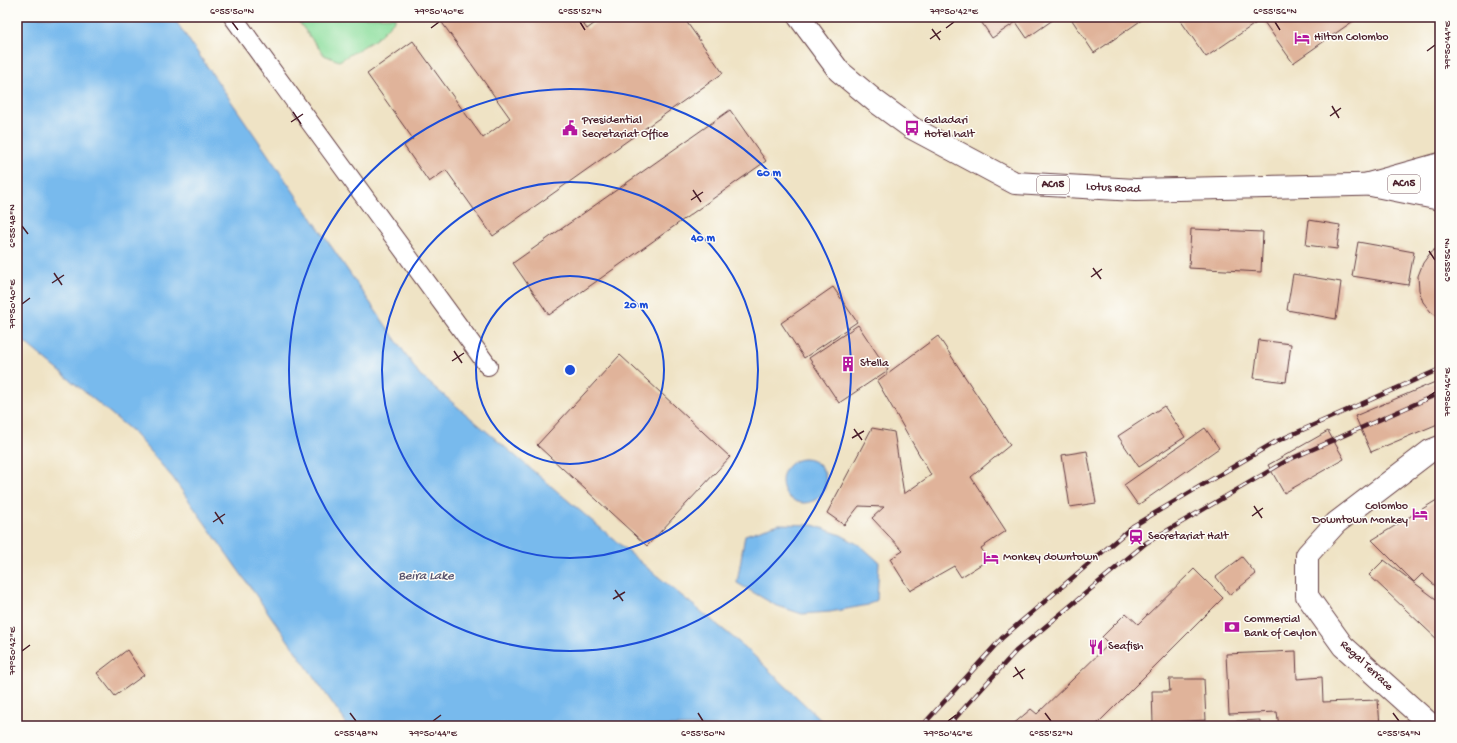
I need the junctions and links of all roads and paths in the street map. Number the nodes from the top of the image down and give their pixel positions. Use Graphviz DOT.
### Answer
graph roads {
  1 [pos="233,17"];
  2 [pos="799,17"];
  3 [pos="1440,164"];
  4 [pos="1440,183"];
  5 [pos="1368,184"];
  6 [pos="1440,199"];
  7 [pos="488,366"];
  8 [pos="1440,447"];
  9 [pos="1432,726"];
  1 -- 7 [label="lane"];
  2 -- 5 [label="main road, Lotus Road / AC15"];
  3 -- 5 [label="main road"];
  4 -- 5 [label="main road, Lotus Road / AC15"];
  5 -- 6 [label="main road"];
  8 -- 9 [label="main road, Regal Terrace"];
}
